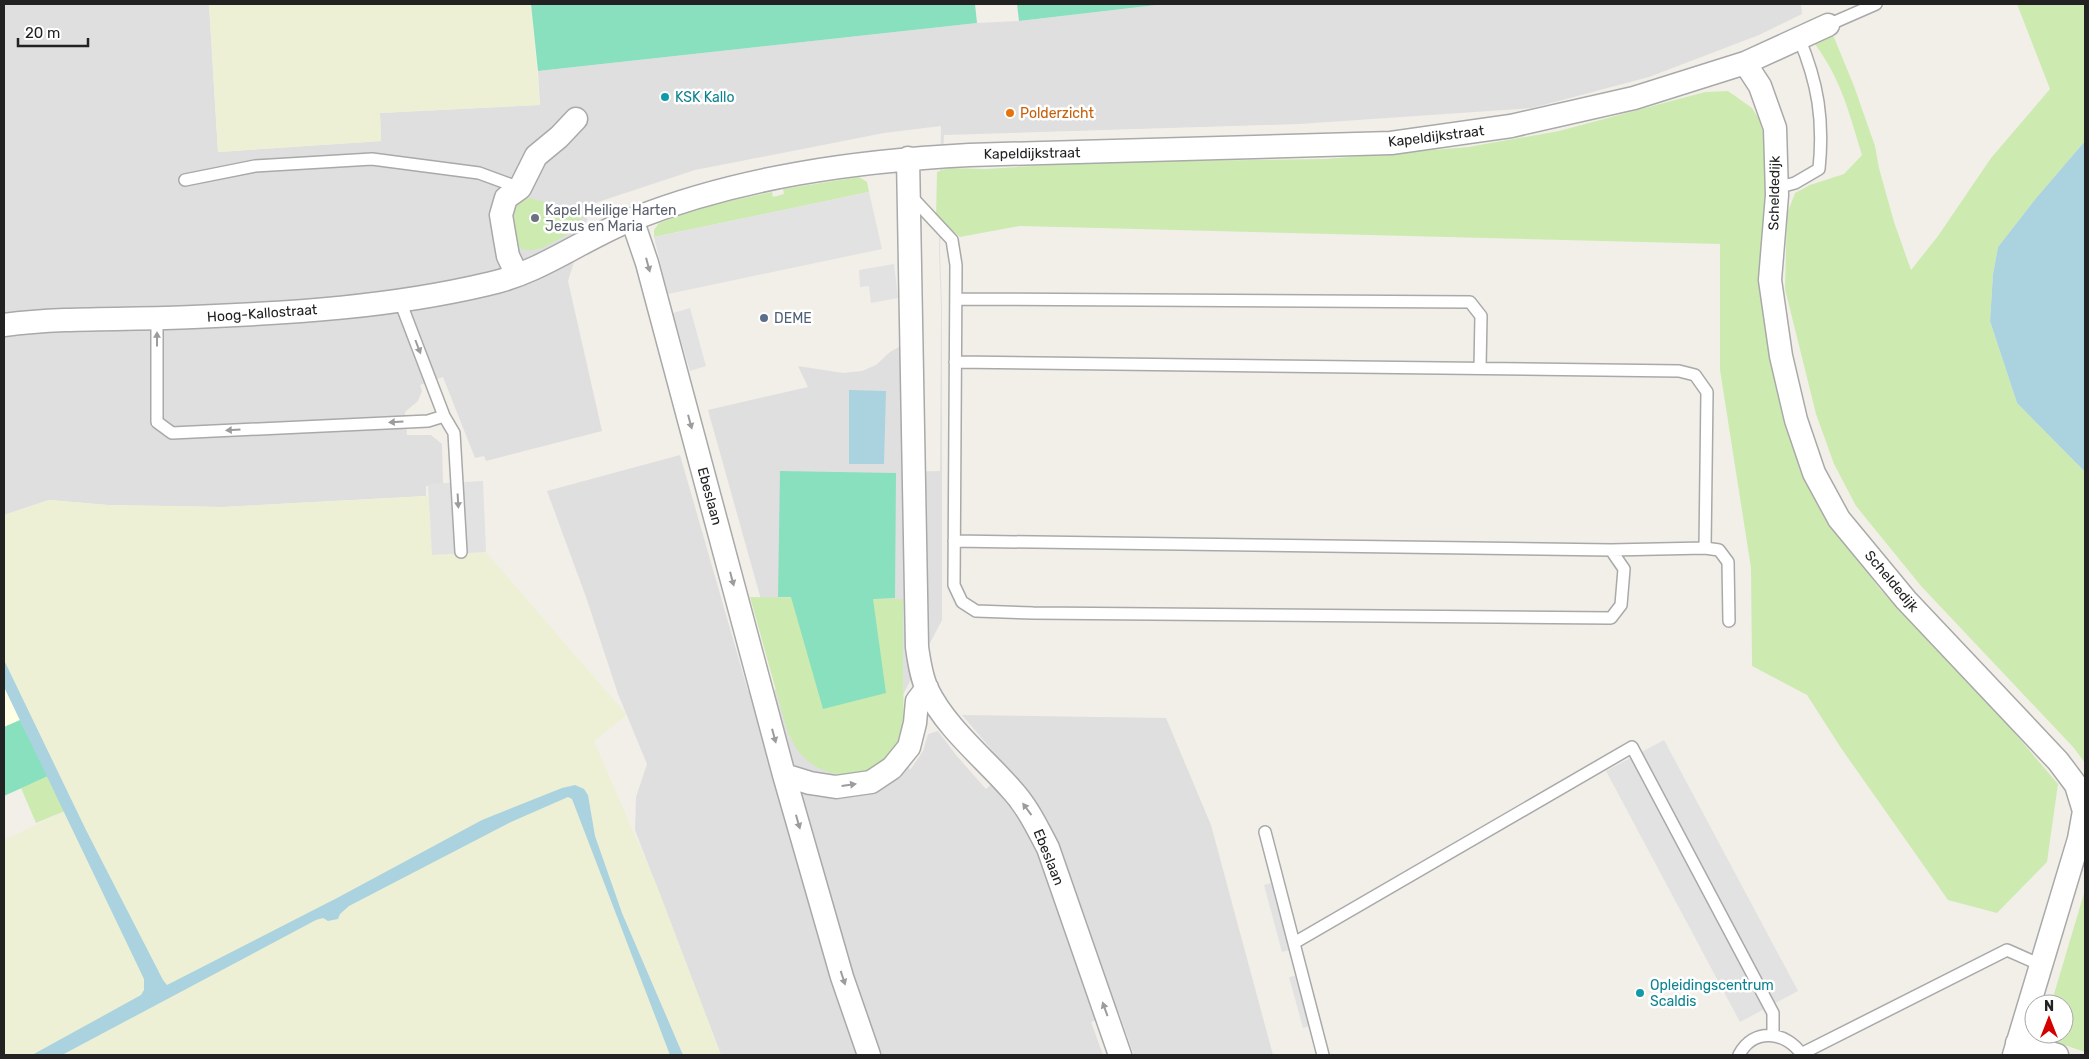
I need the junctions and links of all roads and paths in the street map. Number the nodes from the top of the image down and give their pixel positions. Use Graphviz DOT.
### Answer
graph roads {
  1 [pos="1876,4"];
  2 [pos="1828,25"];
  3 [pos="1799,38"];
  4 [pos="1745,63"];
  5 [pos="576,118"];
  6 [pos="908,158"];
  7 [pos="185,180"];
  8 [pos="520,188"];
  9 [pos="1776,188"];
  10 [pos="908,194"];
  11 [pos="632,219"];
  12 [pos="517,275"];
  13 [pos="956,299"];
  14 [pos="400,302"];
  15 [pos="157,318"];
  16 [pos="4,325"];
  17 [pos="955,362"];
  18 [pos="1480,368"];
  19 [pos="444,416"];
  20 [pos="954,541"];
  21 [pos="1705,548"];
  22 [pos="1611,550"];
  23 [pos="461,552"];
  24 [pos="1728,622"];
  25 [pos="926,688"];
  26 [pos="784,775"];
  27 [pos="2085,811"];
  28 [pos="1265,832"];
  29 [pos="1294,943"];
  30 [pos="2041,965"];
  31 [pos="1773,1035"];
  32 [pos="2016,1049"];
  33 [pos="869,1055"];
  34 [pos="1120,1055"];
  35 [pos="1323,1055"];
  36 [pos="1739,1055"];
  37 [pos="1801,1055"];
  38 [pos="2057,1055"];
  1 -- 2 [label="lane"];
  2 -- 3 [label="street, Kapeldijkstraat"];
  3 -- 4 [label="street, Kapeldijkstraat"];
  3 -- 9 [label="lane"];
  4 -- 6 [label="street, Kapeldijkstraat"];
  4 -- 9 [label="street, Scheldedijk"];
  5 -- 8 [label="street"];
  6 -- 10 [label="street, Ebeslaan"];
  6 -- 11 [label="street, Kapeldijkstraat"];
  7 -- 8 [label="lane"];
  8 -- 12 [label="street"];
  9 -- 27 [label="street, Scheldedijk"];
  10 -- 13 [label="lane"];
  10 -- 25 [label="street, Ebeslaan"];
  11 -- 12 [label="street, Kapeldijkstraat"];
  11 -- 26 [label="street, Ebeslaan, one-way"];
  12 -- 14 [label="street, Hoog-Kallostraat"];
  13 -- 17 [label="lane"];
  13 -- 18 [label="lane"];
  14 -- 15 [label="street, Hoog-Kallostraat"];
  14 -- 19 [label="lane, one-way"];
  15 -- 16 [label="street, Hoog-Kallostraat"];
  19 -- 15 [label="lane, one-way"];
  17 -- 18 [label="lane"];
  17 -- 20 [label="lane"];
  18 -- 21 [label="lane"];
  19 -- 23 [label="lane, one-way"];
  20 -- 22 [label="lane"];
  20 -- 22 [label="lane"];
  21 -- 22 [label="lane"];
  21 -- 24 [label="lane"];
  26 -- 25 [label="street, one-way"];
  34 -- 25 [label="street, Ebeslaan, one-way"];
  26 -- 33 [label="street, Ebeslaan, one-way"];
  27 -- 30 [label="street, Scheldedijk"];
  28 -- 29 [label="lane"];
  29 -- 31 [label="lane"];
  29 -- 35 [label="lane"];
  30 -- 32 [label="street, Scheldedijk"];
  30 -- 37 [label="lane"];
  31 -- 36 [label="lane"];
  31 -- 37 [label="lane"];
  32 -- 38 [label="street"];
}
